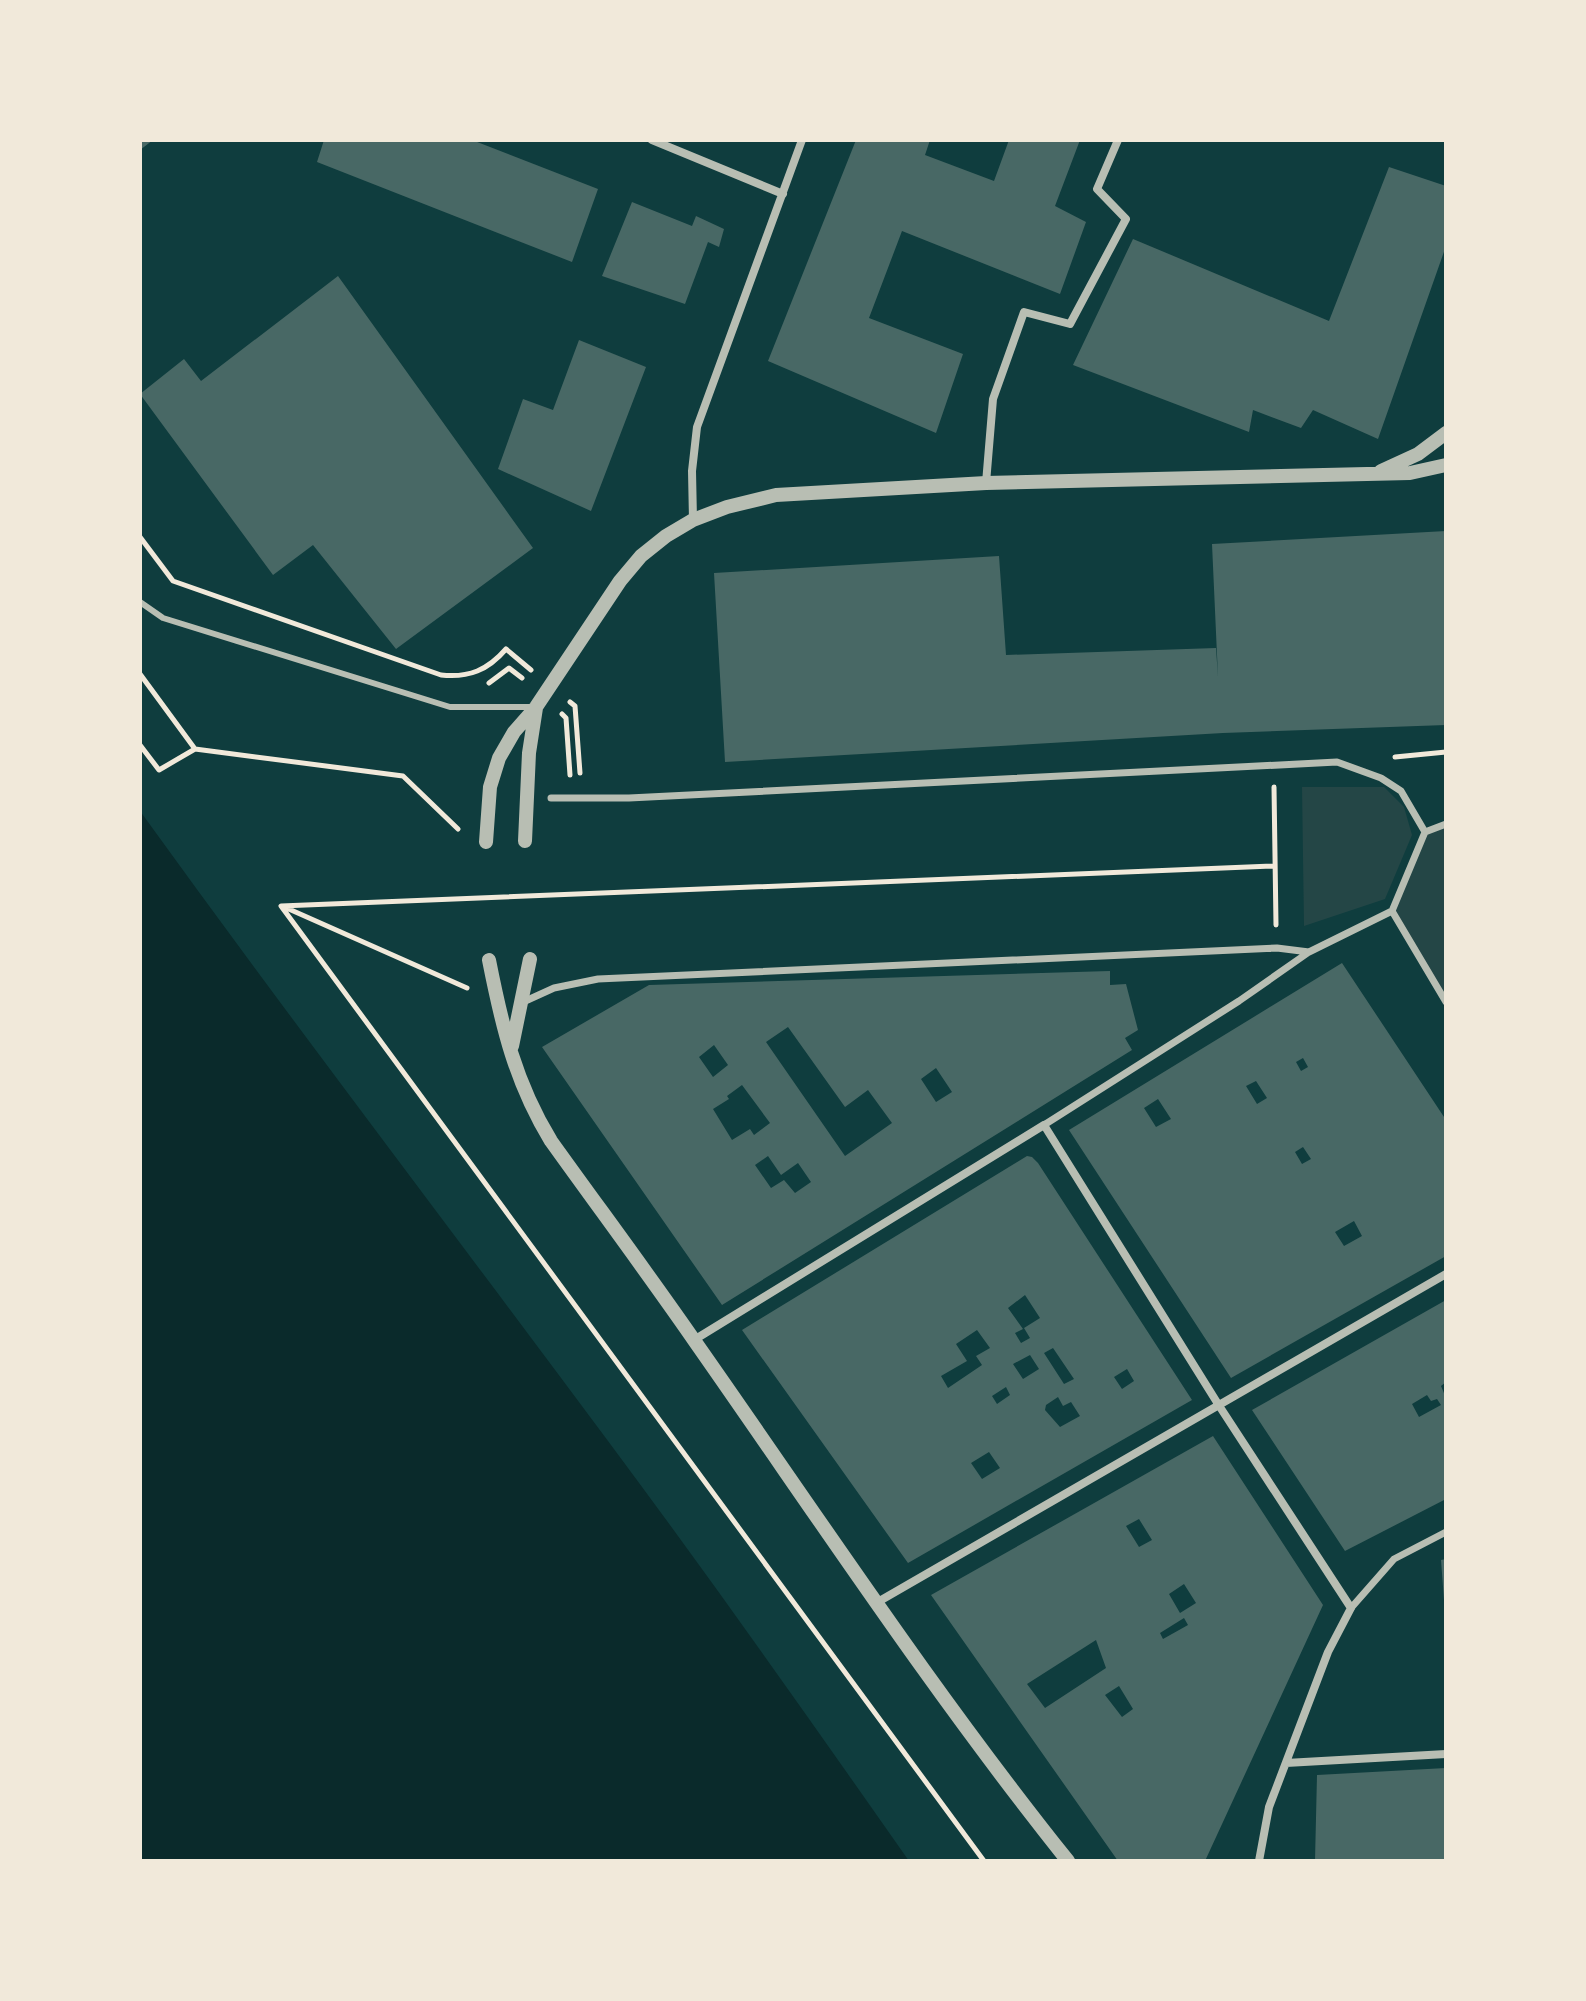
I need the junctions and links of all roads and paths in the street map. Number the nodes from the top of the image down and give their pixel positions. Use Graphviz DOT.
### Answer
graph roads {
  1 [pos="652,140"];
  2 [pos="802,140"];
  3 [pos="1118,140"];
  4 [pos="783,194"];
  5 [pos="1446,433"];
  6 [pos="1446,465"];
  7 [pos="1377,473"];
  8 [pos="986,483"];
  9 [pos="693,520"];
  10 [pos="140,537"];
  11 [pos="140,602"];
  12 [pos="408,672"];
  13 [pos="140,674"];
  14 [pos="438,682"];
  15 [pos="488,683"];
  16 [pos="543,696"];
  17 [pos="140,745"];
  18 [pos="195,749"];
  19 [pos="1274,789"];
  20 [pos="1258,790"];
  21 [pos="551,798"];
  22 [pos="571,798"];
  23 [pos="582,798"];
  24 [pos="1274,801"];
  25 [pos="1446,824"];
  26 [pos="1425,832"];
  27 [pos="463,834"];
  28 [pos="525,841"];
  29 [pos="486,842"];
  30 [pos="1275,866"];
  31 [pos="281,906"];
  32 [pos="1392,911"];
  33 [pos="1276,914"];
  34 [pos="1309,952"];
  35 [pos="530,959"];
  36 [pos="489,960"];
  37 [pos="479,994"];
  38 [pos="1446,1002"];
  39 [pos="519,1004"];
  40 [pos="511,1050"];
  41 [pos="1044,1125"];
  42 [pos="1446,1274"];
  43 [pos="694,1340"];
  44 [pos="1218,1404"];
  45 [pos="1446,1532"];
  46 [pos="876,1603"];
  47 [pos="1351,1608"];
  48 [pos="1446,1754"];
  49 [pos="1286,1763"];
  50 [pos="984,1861"];
  51 [pos="1068,1861"];
  52 [pos="1259,1861"];
  1 -- 4 [label="street"];
  2 -- 4 [label="street"];
  3 -- 8 [label="street"];
  4 -- 9 [label="street"];
  5 -- 7 [label="street"];
  6 -- 7 [label="street"];
  7 -- 8 [label="street"];
  8 -- 9 [label="street"];
  9 -- 16 [label="street"];
  10 -- 16 [label="path"];
  11 -- 16 [label="lane"];
  12 -- 14 [label="path"];
  13 -- 18 [label="path"];
  15 -- 16 [label="path"];
  16 -- 22 [label="path"];
  16 -- 23 [label="path"];
  16 -- 28 [label="street"];
  16 -- 29 [label="street"];
  17 -- 18 [label="path"];
  18 -- 27 [label="path"];
  19 -- 20 [label="path"];
  21 -- 22 [label="street"];
  22 -- 23 [label="street"];
  23 -- 26 [label="street"];
  24 -- 30 [label="path"];
  25 -- 26 [label="street"];
  26 -- 32 [label="street"];
  30 -- 31 [label="path"];
  30 -- 33 [label="path"];
  31 -- 37 [label="path"];
  31 -- 50 [label="path"];
  32 -- 34 [label="street"];
  32 -- 38 [label="street"];
  34 -- 39 [label="street"];
  34 -- 41 [label="street"];
  35 -- 39 [label="street"];
  36 -- 40 [label="street"];
  39 -- 40 [label="street"];
  40 -- 43 [label="street"];
  41 -- 43 [label="street"];
  41 -- 44 [label="street"];
  42 -- 44 [label="street"];
  43 -- 46 [label="street"];
  44 -- 46 [label="street"];
  44 -- 47 [label="street"];
  45 -- 47 [label="street"];
  46 -- 51 [label="street"];
  47 -- 49 [label="street"];
  48 -- 49 [label="street"];
  49 -- 52 [label="street"];
}
